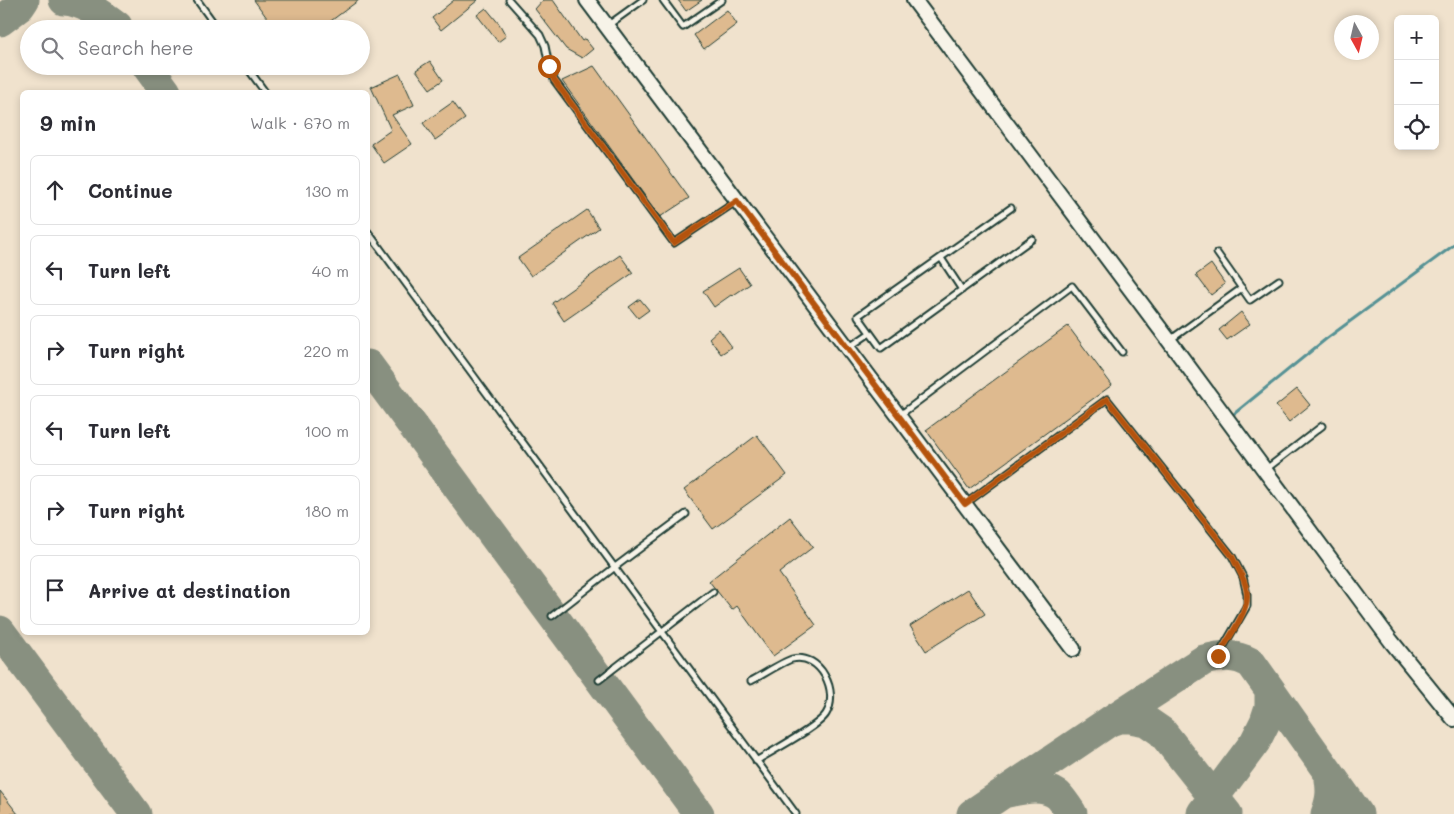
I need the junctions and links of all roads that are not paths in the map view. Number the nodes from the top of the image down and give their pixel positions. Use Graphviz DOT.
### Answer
graph roads {
  1 [pos="197,0"];
  2 [pos="509,0"];
  3 [pos="587,0"];
  4 [pos="644,0"];
  5 [pos="663,0"];
  6 [pos="722,0"];
  7 [pos="914,0"];
  8 [pos="211,20"];
  9 [pos="606,26"];
  10 [pos="253,75"];
  11 [pos="264,90"];
  12 [pos="737,201"];
  13 [pos="1011,208"];
  14 [pos="370,235"];
  15 [pos="1032,239"];
  16 [pos="1217,253"];
  17 [pos="941,258"];
  18 [pos="1279,280"];
  19 [pos="1242,288"];
  20 [pos="962,290"];
  21 [pos="870,333"];
  22 [pos="1170,340"];
  23 [pos="848,348"];
  24 [pos="1122,352"];
  25 [pos="898,416"];
  26 [pos="1322,426"];
  27 [pos="1265,470"];
  28 [pos="965,504"];
  29 [pos="686,514"];
  30 [pos="614,567"];
  31 [pos="713,592"];
  32 [pos="552,616"];
  33 [pos="662,632"];
  34 [pos="1073,649"];
  35 [pos="1218,656"];
  36 [pos="600,680"];
  37 [pos="751,681"];
  38 [pos="1454,719"];
  39 [pos="756,761"];
  40 [pos="796,814"];
  1 -- 8 [label="lane"];
  2 -- 12 [label="lane"];
  3 -- 9 [label="street"];
  4 -- 9 [label="lane"];
  5 -- 6 [label="lane"];
  7 -- 22 [label="street"];
  9 -- 12 [label="street"];
  10 -- 11 [label="lane"];
  12 -- 23 [label="street"];
  13 -- 17 [label="lane"];
  14 -- 30 [label="lane"];
  15 -- 20 [label="lane"];
  16 -- 19 [label="lane"];
  17 -- 20 [label="lane"];
  17 -- 21 [label="lane"];
  18 -- 19 [label="lane"];
  19 -- 22 [label="lane"];
  20 -- 21 [label="lane"];
  21 -- 23 [label="lane"];
  22 -- 27 [label="street"];
  23 -- 25 [label="street"];
  24 -- 25 [label="lane"];
  25 -- 28 [label="street"];
  26 -- 27 [label="lane"];
  27 -- 38 [label="street"];
  28 -- 34 [label="street"];
  28 -- 35 [label="lane"];
  29 -- 30 [label="lane"];
  30 -- 32 [label="lane"];
  30 -- 33 [label="lane"];
  31 -- 33 [label="lane"];
  33 -- 36 [label="lane"];
  33 -- 39 [label="lane"];
  37 -- 39 [label="lane"];
  39 -- 40 [label="lane"];
}
